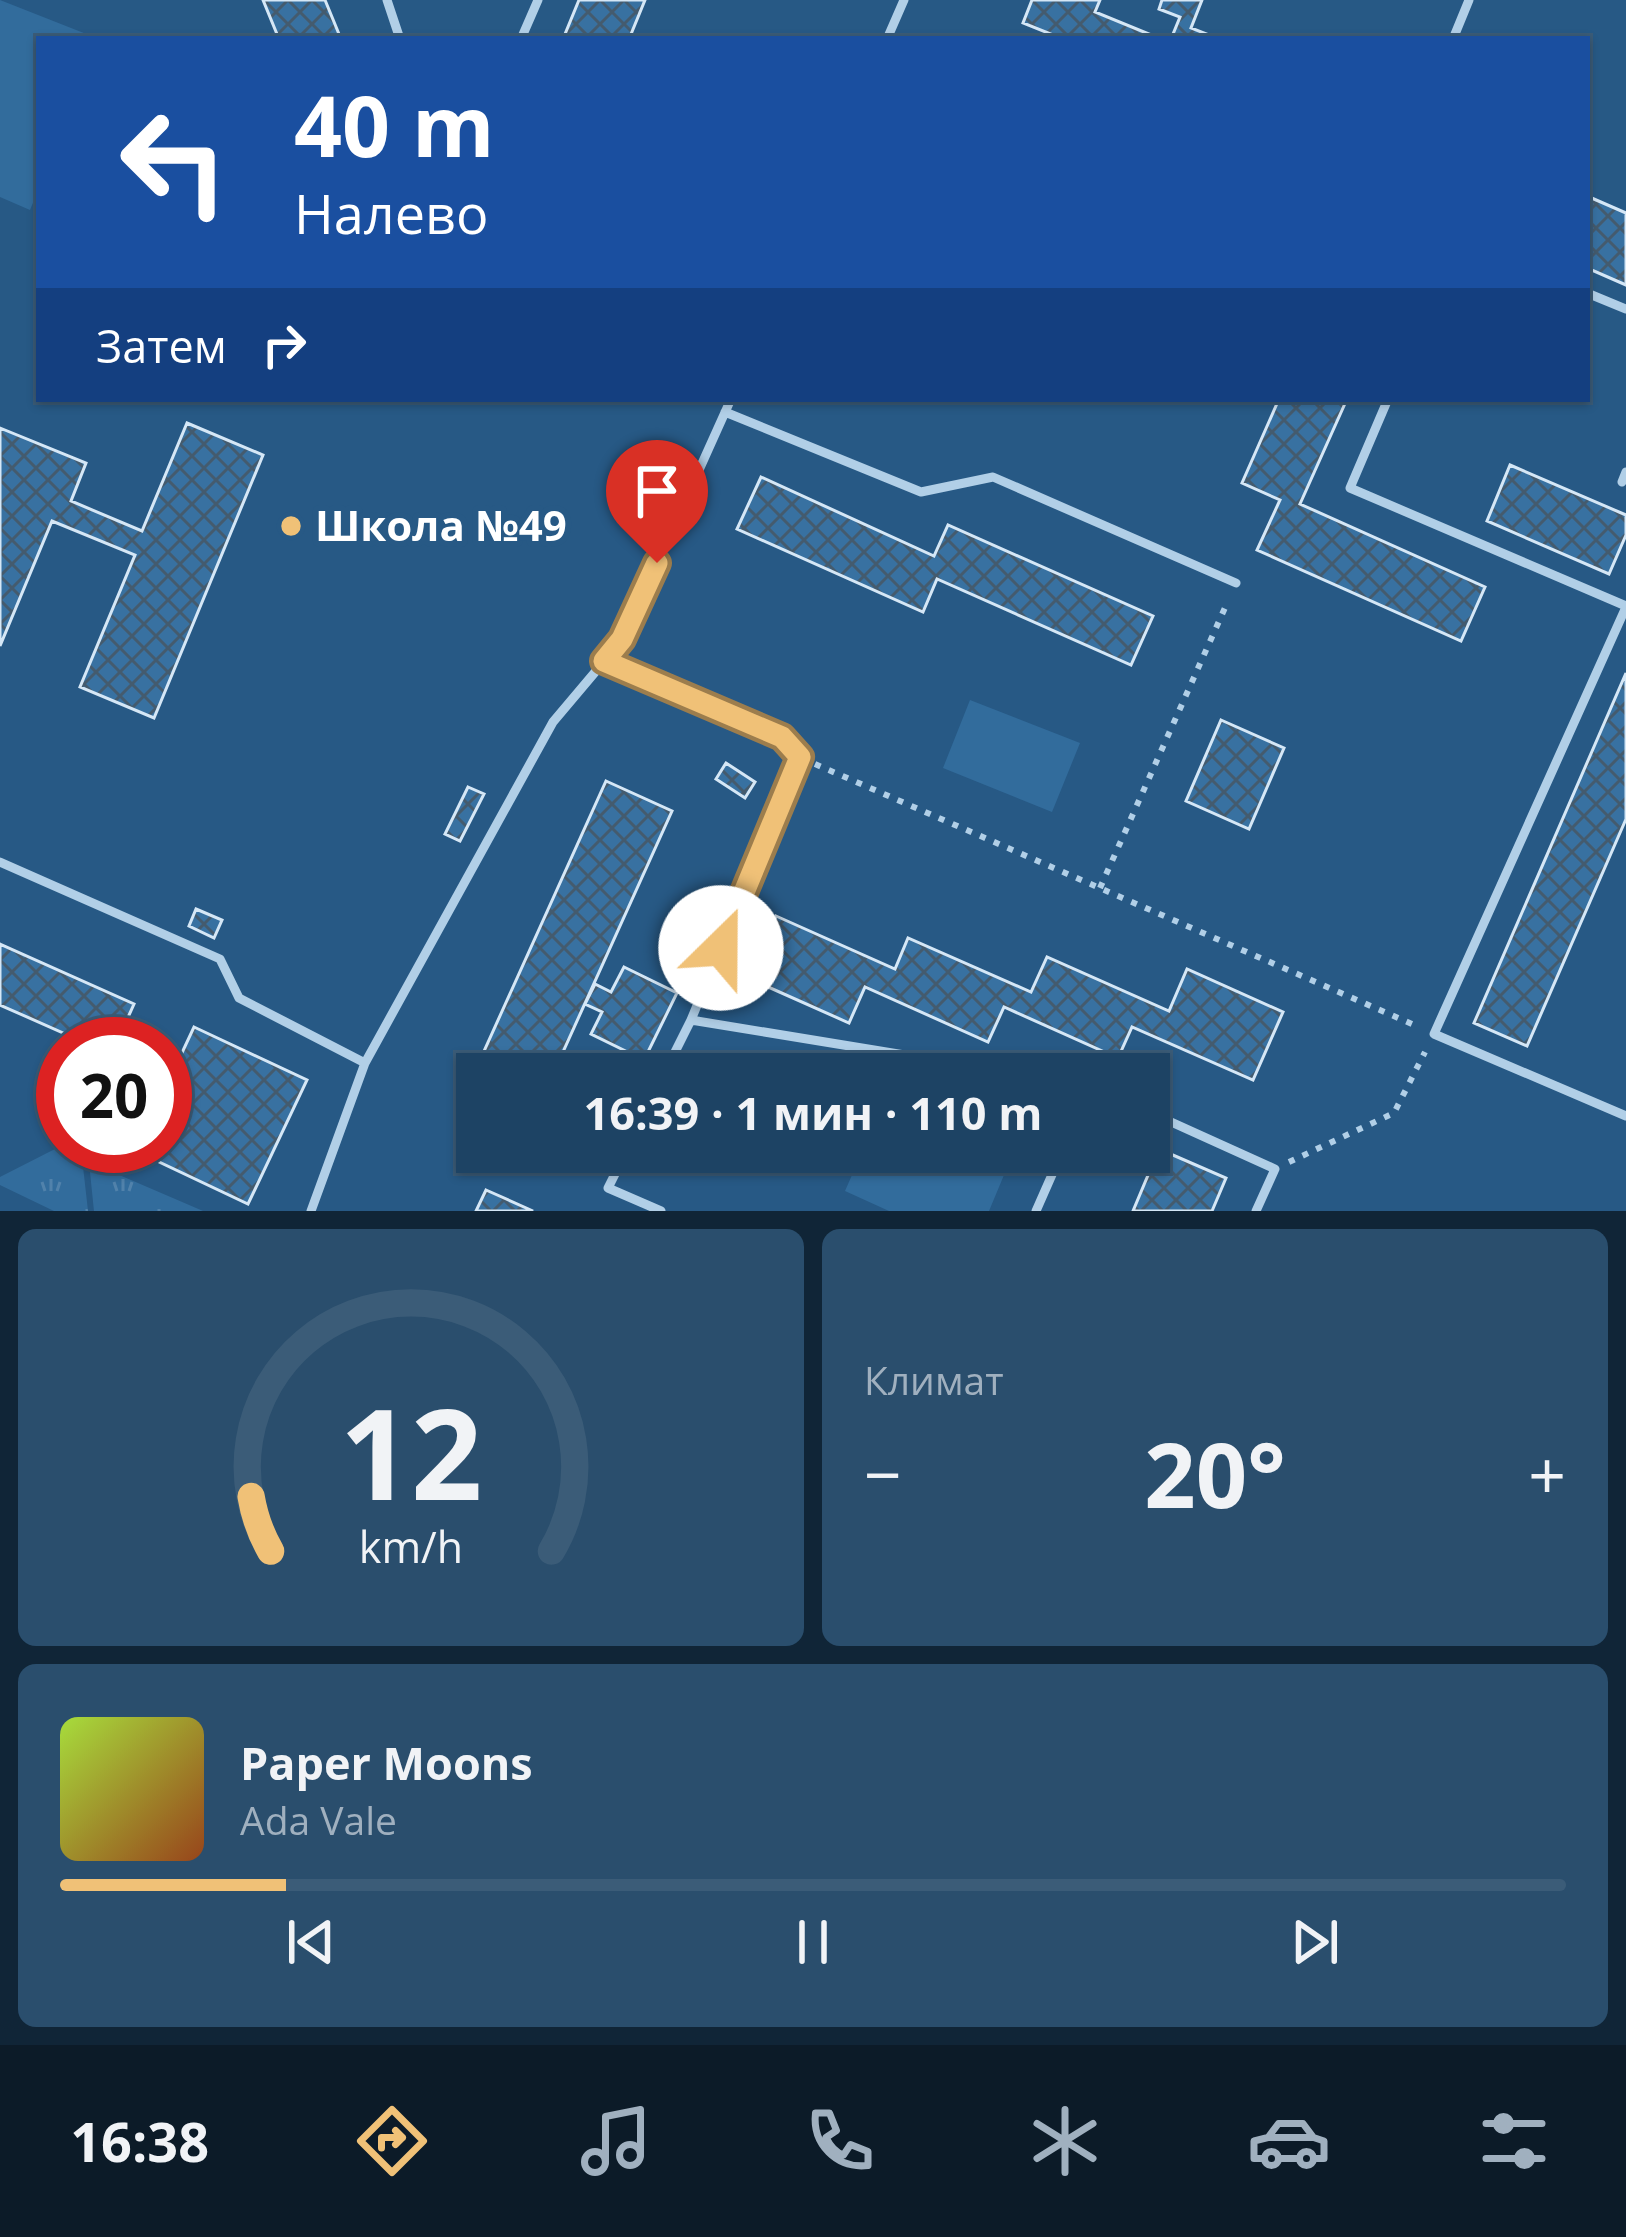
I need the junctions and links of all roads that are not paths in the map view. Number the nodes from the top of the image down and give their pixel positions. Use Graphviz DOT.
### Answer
graph roads {
  1 [pos="386,0"];
  2 [pos="538,0"];
  3 [pos="904,0"];
  4 [pos="1469,0"];
  5 [pos="399,36"];
  6 [pos="522,36"];
  7 [pos="888,36"];
  8 [pos="1454,36"];
  9 [pos="1590,294"];
  10 [pos="1626,309"];
  11 [pos="730,402"];
  12 [pos="1387,402"];
  13 [pos="725,412"];
  14 [pos="1236,583"];
  15 [pos="1626,607"];
  16 [pos="604,661"];
  17 [pos="0,862"];
  18 [pos="691,1020"];
  19 [pos="674,1053"];
  20 [pos="892,1053"];
  21 [pos="365,1063"];
  22 [pos="1626,1116"];
  23 [pos="1170,1122"];
  24 [pos="616,1173"];
  25 [pos="1053,1173"];
  26 [pos="311,1211"];
  27 [pos="662,1211"];
  28 [pos="1036,1211"];
  29 [pos="1256,1211"];
  1 -- 5 [label="lane"];
  2 -- 6 [label="lane"];
  3 -- 7 [label="lane"];
  4 -- 8 [label="lane"];
  9 -- 10 [label="lane"];
  11 -- 13 [label="lane"];
  12 -- 15 [label="lane"];
  13 -- 14 [label="lane"];
  13 -- 16 [label="lane"];
  15 -- 22 [label="lane"];
  16 -- 18 [label="lane"];
  16 -- 21 [label="lane"];
  17 -- 21 [label="lane"];
  18 -- 19 [label="lane"];
  18 -- 20 [label="lane"];
  21 -- 26 [label="lane"];
  23 -- 29 [label="lane"];
  24 -- 27 [label="lane"];
  25 -- 28 [label="lane"];
}
